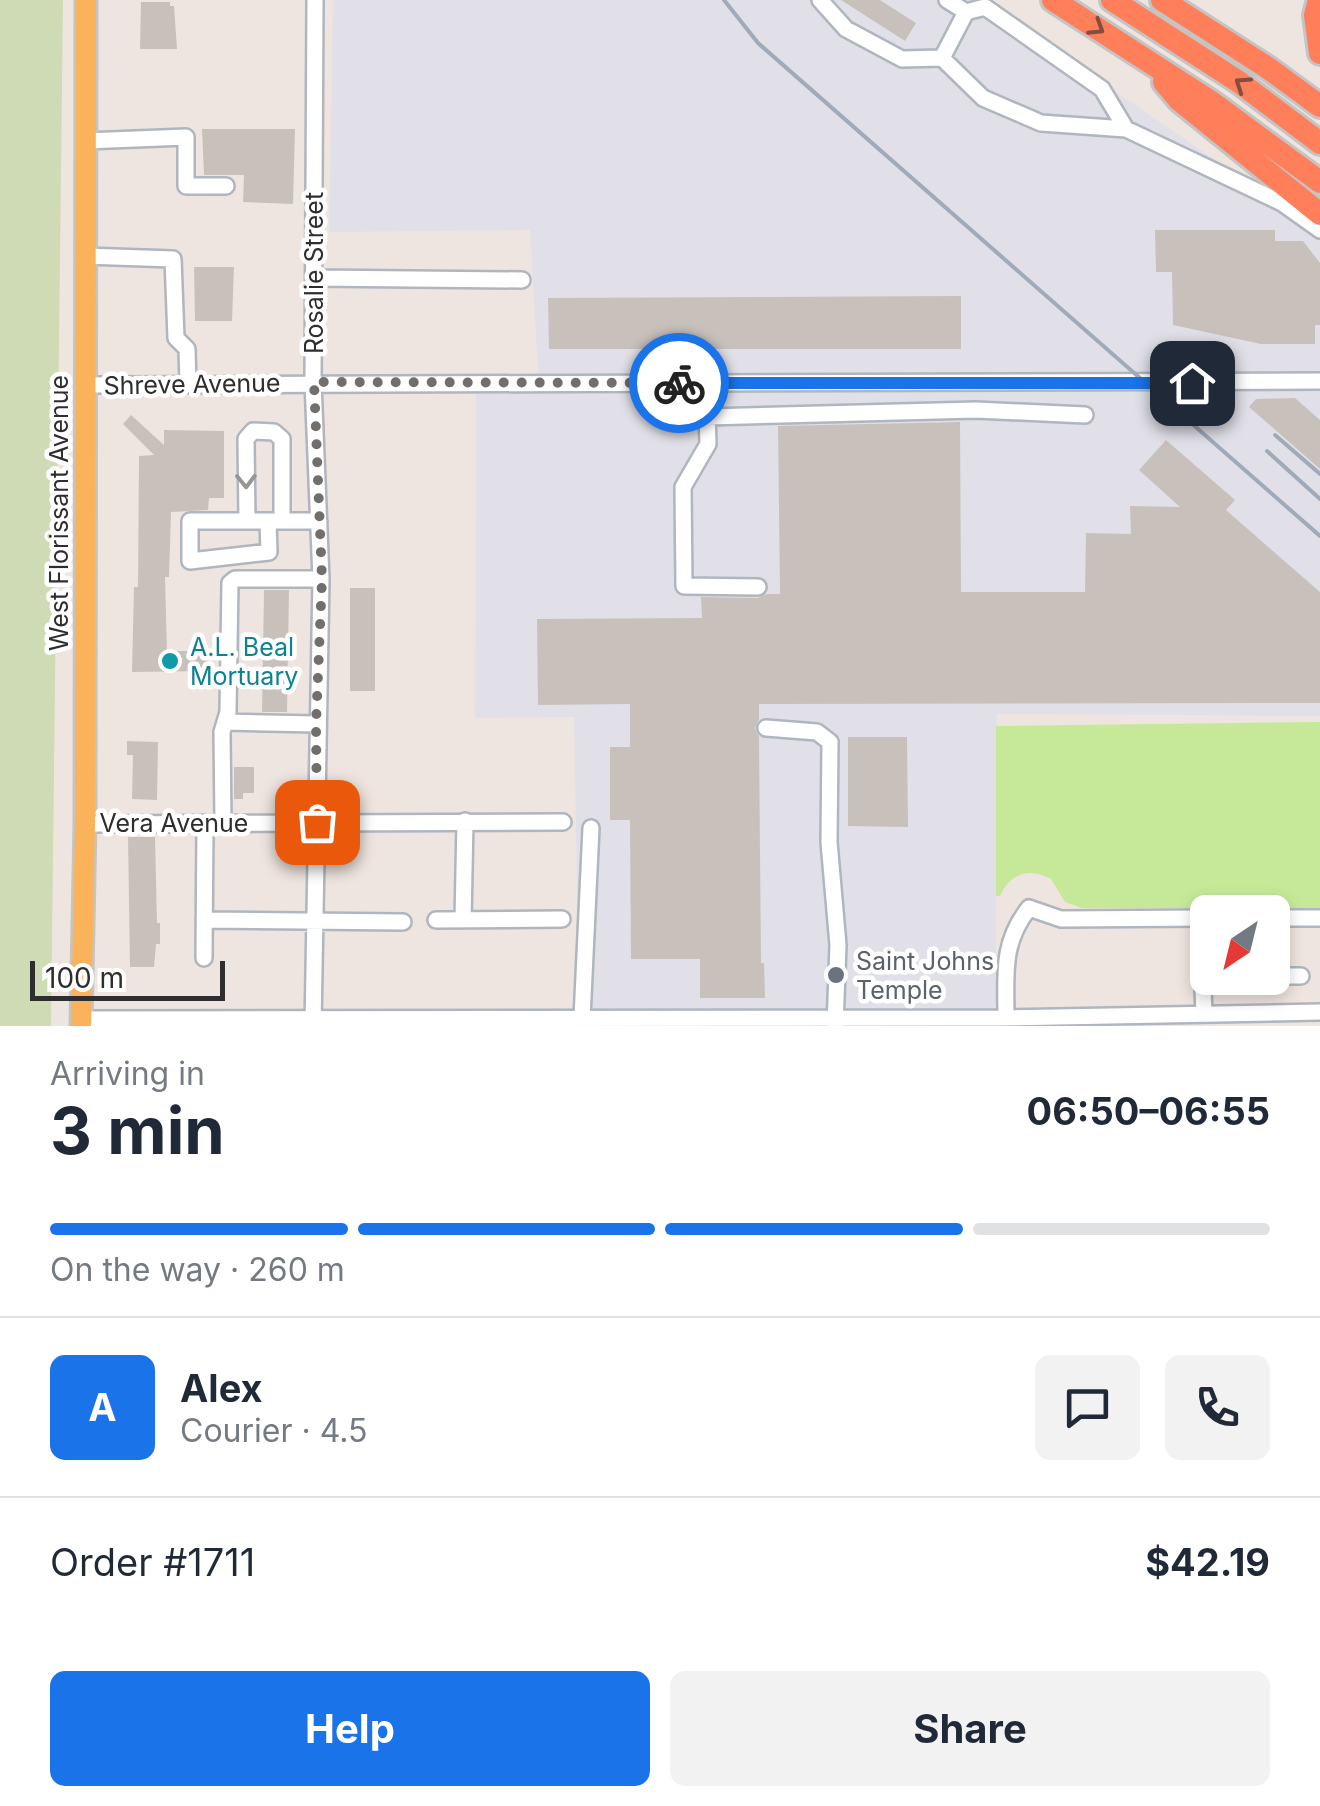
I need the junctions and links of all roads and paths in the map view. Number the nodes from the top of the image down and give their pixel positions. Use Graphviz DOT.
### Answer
graph roads {
  1 [pos="86,0"];
  2 [pos="315,0"];
  3 [pos="820,0"];
  4 [pos="947,0"];
  5 [pos="1053,0"];
  6 [pos="1112,0"];
  7 [pos="1162,0"];
  8 [pos="1319,0"];
  9 [pos="966,12"];
  10 [pos="1319,39"];
  11 [pos="1142,57"];
  12 [pos="942,58"];
  13 [pos="1320,106"];
  14 [pos="1126,129"];
  15 [pos="85,141"];
  16 [pos="1320,142"];
  17 [pos="1320,182"];
  18 [pos="226,186"];
  19 [pos="1320,214"];
  20 [pos="1320,230"];
  21 [pos="85,256"];
  22 [pos="314,278"];
  23 [pos="522,280"];
  24 [pos="1320,381"];
  25 [pos="314,382"];
  26 [pos="706,383"];
  27 [pos="188,384"];
  28 [pos="84,385"];
  29 [pos="1085,415"];
  30 [pos="707,417"];
  31 [pos="247,520"];
  32 [pos="275,521"];
  33 [pos="319,521"];
  34 [pos="322,579"];
  35 [pos="758,586"];
  36 [pos="225,722"];
  37 [pos="316,724"];
  38 [pos="766,728"];
  39 [pos="465,820"];
  40 [pos="223,822"];
  41 [pos="317,822"];
  42 [pos="562,822"];
  43 [pos="204,823"];
  44 [pos="85,824"];
  45 [pos="591,828"];
  46 [pos="1190,918"];
  47 [pos="1290,918"];
  48 [pos="1320,918"];
  49 [pos="204,920"];
  50 [pos="436,920"];
  51 [pos="464,920"];
  52 [pos="562,920"];
  53 [pos="315,922"];
  54 [pos="403,922"];
  55 [pos="204,958"];
  56 [pos="1290,976"];
  57 [pos="1302,976"];
  58 [pos="1204,995"];
  59 [pos="1320,1012"];
  60 [pos="1204,1014"];
  61 [pos="582,1018"];
  62 [pos="1162,1020"];
  63 [pos="1001,1021"];
  64 [pos="218,1022"];
  65 [pos="662,1022"];
  66 [pos="835,1022"];
  67 [pos="81,1023"];
  68 [pos="313,1023"];
  69 [pos="487,1023"];
  1 -- 15 [label="main road, West Florissant Avenue"];
  2 -- 22 [label="street, Rosalie Street"];
  3 -- 12 [label="street"];
  4 -- 9 [label="street"];
  5 -- 11 [label="highway, one-way"];
  16 -- 6 [label="highway, one-way"];
  7 -- 13 [label="highway"];
  8 -- 10 [label="highway"];
  9 -- 12 [label="street"];
  9 -- 14 [label="street"];
  11 -- 17 [label="highway"];
  11 -- 19 [label="highway"];
  12 -- 14 [label="street"];
  14 -- 20 [label="street"];
  15 -- 18 [label="street"];
  15 -- 21 [label="main road, West Florissant Avenue"];
  21 -- 27 [label="street"];
  21 -- 28 [label="main road, West Florissant Avenue"];
  22 -- 23 [label="street"];
  22 -- 25 [label="street, Rosalie Street"];
  24 -- 26 [label="street, Shreve Avenue"];
  25 -- 26 [label="street, Shreve Avenue"];
  25 -- 27 [label="street, Shreve Avenue"];
  25 -- 33 [label="street, Rosalie Street"];
  26 -- 30 [label="street"];
  27 -- 28 [label="street, Shreve Avenue"];
  28 -- 44 [label="main road, West Florissant Avenue"];
  29 -- 30 [label="street"];
  30 -- 35 [label="street"];
  31 -- 32 [label="street"];
  32 -- 31 [label="street, one-way"];
  31 -- 32 [label="street"];
  32 -- 33 [label="street"];
  33 -- 34 [label="street, Rosalie Street"];
  34 -- 36 [label="street"];
  34 -- 37 [label="street, Rosalie Street"];
  36 -- 37 [label="street"];
  36 -- 40 [label="street"];
  37 -- 41 [label="street, Rosalie Street"];
  38 -- 66 [label="street"];
  39 -- 41 [label="street, Vera Avenue"];
  39 -- 42 [label="street, Vera Avenue"];
  39 -- 51 [label="street"];
  40 -- 41 [label="street, Vera Avenue"];
  40 -- 43 [label="street, Vera Avenue"];
  41 -- 53 [label="street, Rosalie Street"];
  43 -- 44 [label="street, Vera Avenue"];
  43 -- 49 [label="street"];
  44 -- 67 [label="main road, West Florissant Avenue"];
  45 -- 61 [label="street"];
  46 -- 63 [label="street"];
  47 -- 48 [label="street"];
  49 -- 53 [label="street"];
  49 -- 55 [label="street"];
  50 -- 51 [label="street"];
  51 -- 52 [label="street"];
  53 -- 54 [label="street"];
  53 -- 68 [label="street, Rosalie Street"];
  56 -- 57 [label="street"];
  58 -- 60 [label="street"];
  59 -- 60 [label="street"];
  60 -- 62 [label="street"];
  61 -- 65 [label="street"];
  61 -- 69 [label="street"];
  62 -- 63 [label="street"];
  63 -- 66 [label="street"];
  64 -- 67 [label="street"];
  64 -- 68 [label="street"];
  65 -- 66 [label="street"];
  68 -- 69 [label="street"];
}
